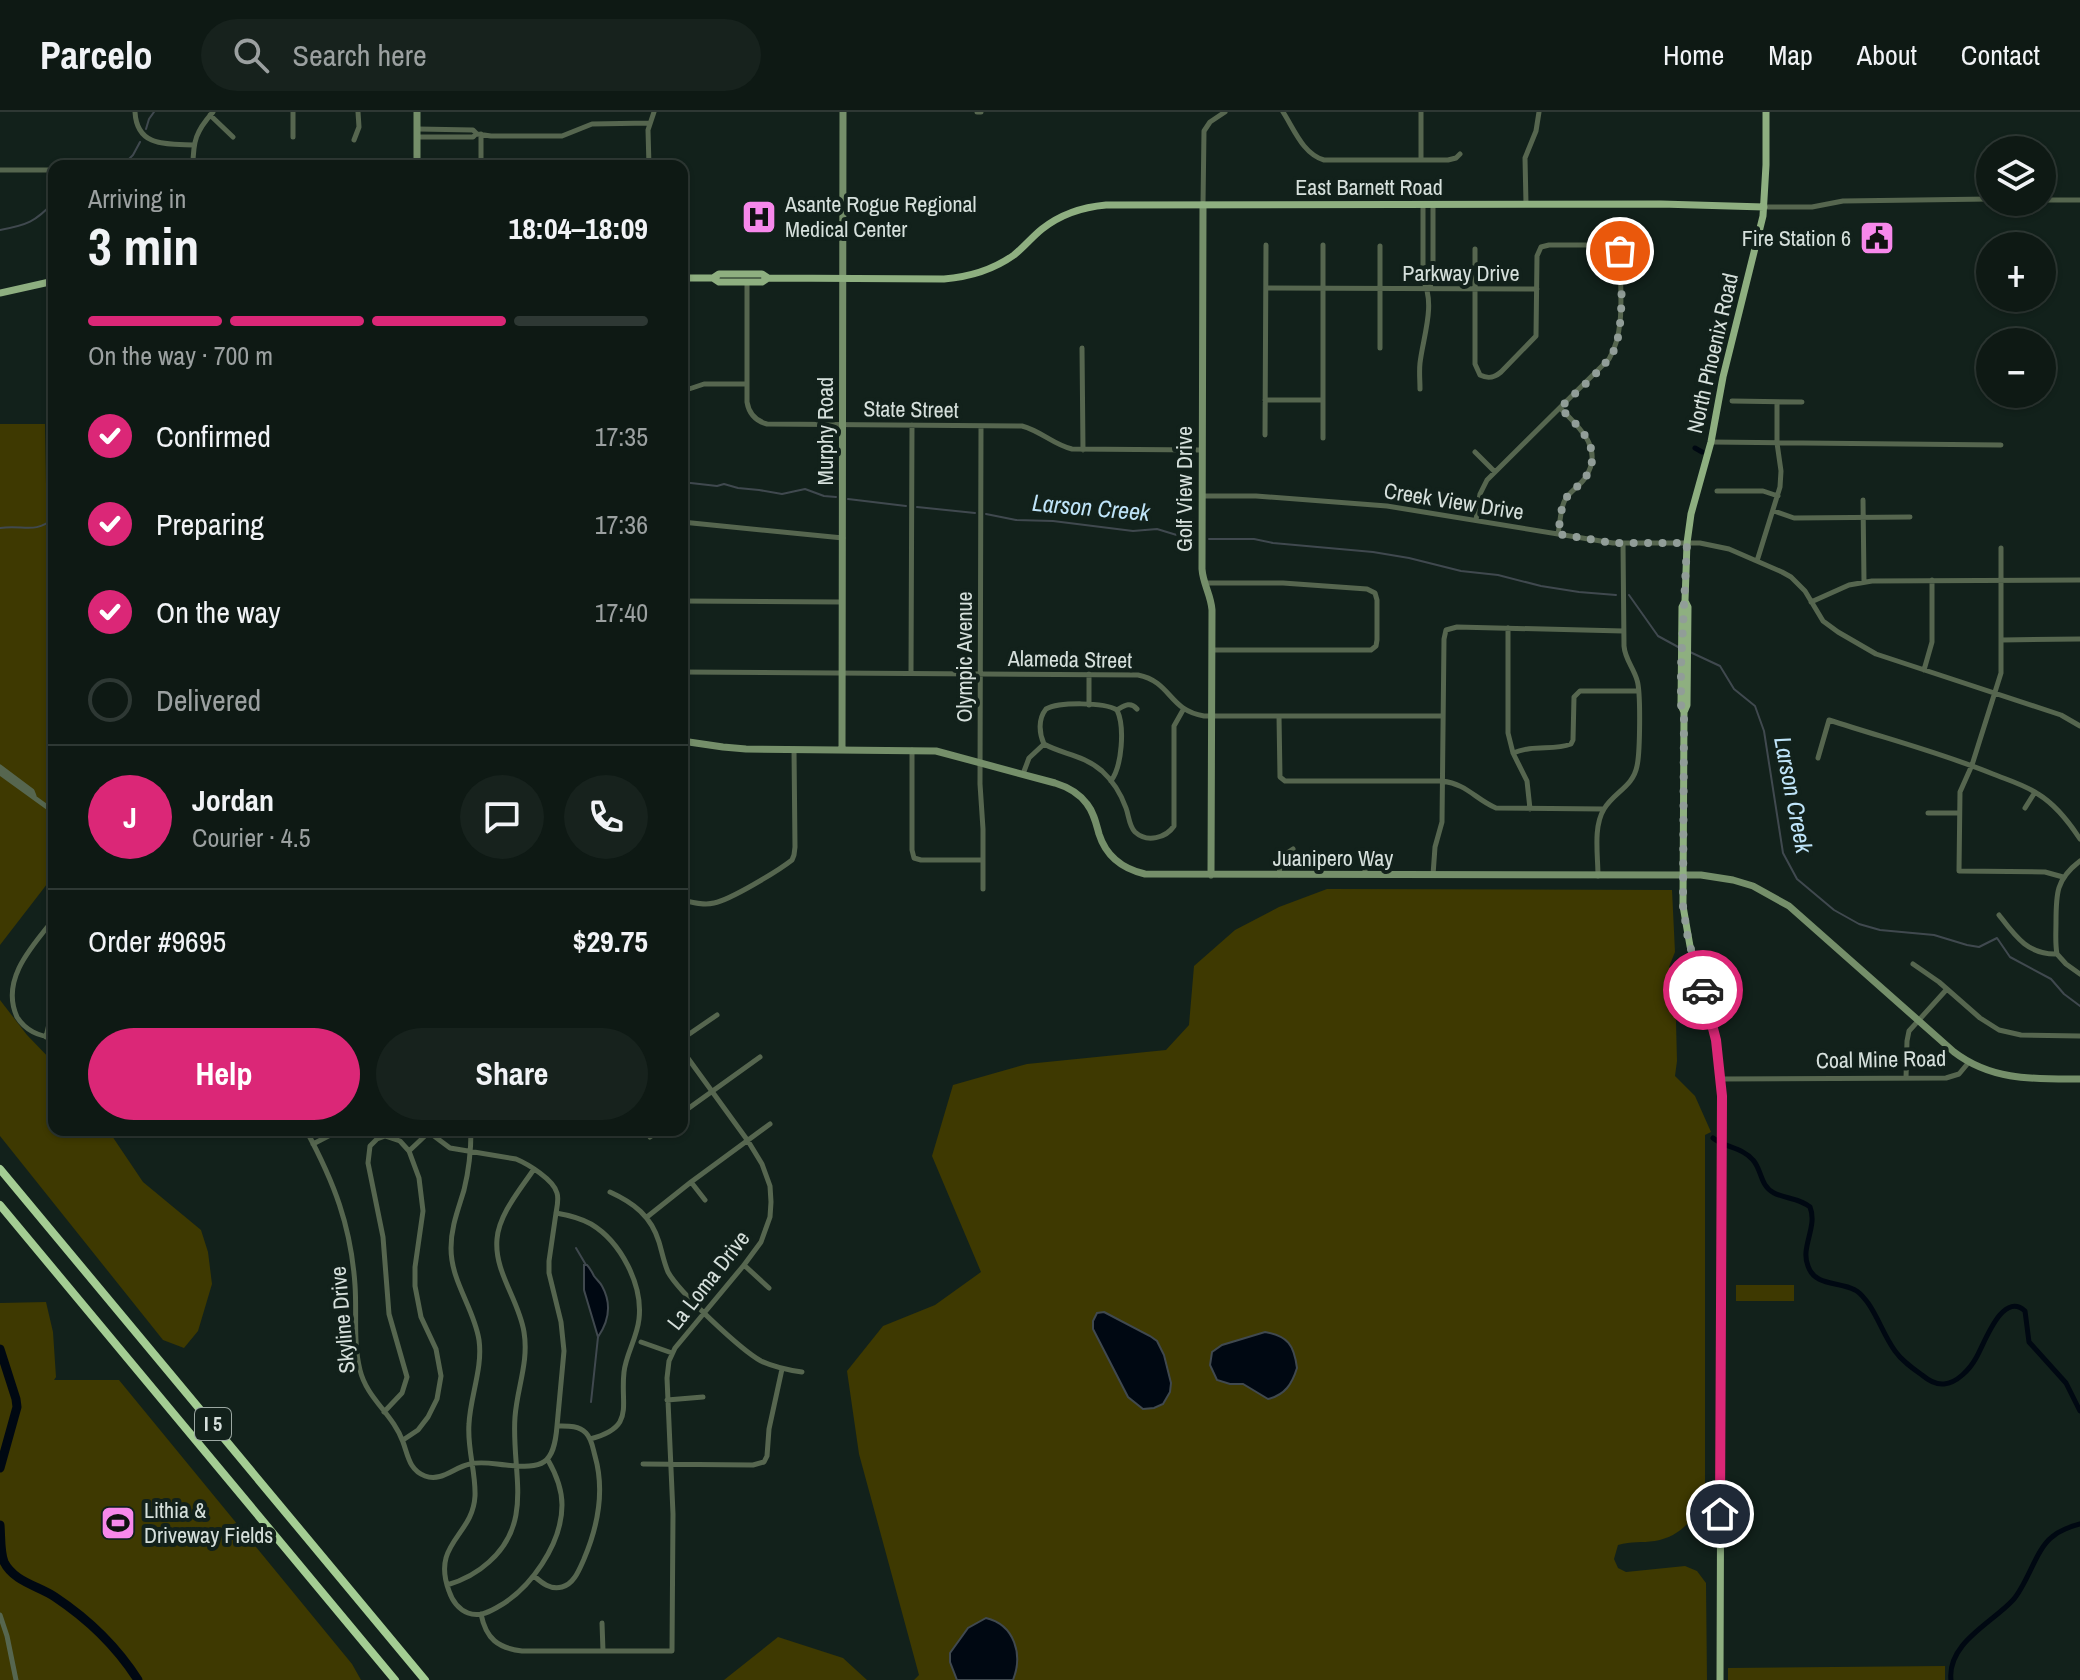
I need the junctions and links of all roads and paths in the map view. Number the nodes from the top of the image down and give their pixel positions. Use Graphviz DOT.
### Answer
graph roads {
  1 [pos="135,112"];
  2 [pos="293,112"];
  3 [pos="358,112"];
  4 [pos="417,112"];
  5 [pos="654,112"];
  6 [pos="843,112"];
  7 [pos="1225,112"];
  8 [pos="1283,112"];
  9 [pos="1421,112"];
  10 [pos="1539,112"];
  11 [pos="1766,112"];
  12 [pos="212,114"];
  13 [pos="649,123"];
  14 [pos="418,133"];
  15 [pos="479,134"];
  16 [pos="233,137"];
  17 [pos="293,137"];
  18 [pos="354,140"];
  19 [pos="193,145"];
  20 [pos="1460,154"];
  21 [pos="193,160"];
  22 [pos="417,160"];
  23 [pos="481,160"];
  24 [pos="649,160"];
  25 [pos="1421,160"];
  26 [pos="0,170"];
  27 [pos="48,170"];
  28 [pos="1976,199"];
  29 [pos="2056,200"];
  30 [pos="2080,200"];
  31 [pos="1203,205"];
  32 [pos="1423,205"];
  33 [pos="1433,205"];
  34 [pos="1526,205"];
  35 [pos="1764,207"];
  36 [pos="1266,245"];
  37 [pos="1323,245"];
  38 [pos="1380,246"];
  39 [pos="1475,249"];
  40 [pos="688,278"];
  41 [pos="713,278"];
  42 [pos="768,278"];
  43 [pos="843,279"];
  44 [pos="48,282"];
  45 [pos="747,282"];
  46 [pos="1266,288"];
  47 [pos="1323,288"];
  48 [pos="1380,289"];
  49 [pos="1428,289"];
  50 [pos="1475,289"];
  51 [pos="1537,289"];
  52 [pos="0,293"];
  53 [pos="1082,348"];
  54 [pos="1380,348"];
  55 [pos="747,384"];
  56 [pos="689,389"];
  57 [pos="1420,389"];
  58 [pos="1265,400"];
  59 [pos="1323,400"];
  60 [pos="1732,401"];
  61 [pos="1777,402"];
  62 [pos="1802,402"];
  63 [pos="1560,408"];
  64 [pos="842,424"];
  65 [pos="912,425"];
  66 [pos="981,426"];
  67 [pos="1265,435"];
  68 [pos="1323,438"];
  69 [pos="1711,442"];
  70 [pos="1777,443"];
  71 [pos="2001,445"];
  72 [pos="1083,450"];
  73 [pos="1201,450"];
  74 [pos="1475,452"];
  75 [pos="1495,472"];
  76 [pos="1717,491"];
  77 [pos="1202,496"];
  78 [pos="1778,496"];
  79 [pos="1863,500"];
  80 [pos="1774,511"];
  81 [pos="1863,517"];
  82 [pos="1910,517"];
  83 [pos="1476,520"];
  84 [pos="688,523"];
  85 [pos="1558,534"];
  86 [pos="843,538"];
  87 [pos="1623,543"];
  88 [pos="1687,543"];
  89 [pos="2001,548"];
  90 [pos="1757,561"];
  91 [pos="1932,580"];
  92 [pos="2080,580"];
  93 [pos="1864,581"];
  94 [pos="2001,581"];
  95 [pos="1204,583"];
  96 [pos="688,601"];
  97 [pos="842,602"];
  98 [pos="1811,602"];
  99 [pos="1508,628"];
  100 [pos="1623,631"];
  101 [pos="2080,639"];
  102 [pos="2002,640"];
  103 [pos="1212,650"];
  104 [pos="1924,670"];
  105 [pos="688,672"];
  106 [pos="842,673"];
  107 [pos="911,673"];
  108 [pos="980,673"];
  109 [pos="1089,674"];
  110 [pos="1638,691"];
  111 [pos="1995,694"];
  112 [pos="1089,705"];
  113 [pos="1137,709"];
  114 [pos="1117,710"];
  115 [pos="1183,710"];
  116 [pos="1212,716"];
  117 [pos="1279,716"];
  118 [pos="1443,716"];
  119 [pos="2080,725"];
  120 [pos="688,742"];
  121 [pos="1044,744"];
  122 [pos="794,749"];
  123 [pos="842,749"];
  124 [pos="912,750"];
  125 [pos="1513,753"];
  126 [pos="1818,758"];
  127 [pos="980,762"];
  128 [pos="1972,765"];
  129 [pos="0,770"];
  130 [pos="1023,774"];
  131 [pos="1111,781"];
  132 [pos="1442,781"];
  133 [pos="2035,792"];
  134 [pos="48,807"];
  135 [pos="2025,808"];
  136 [pos="1530,809"];
  137 [pos="1603,809"];
  138 [pos="1928,813"];
  139 [pos="1959,813"];
  140 [pos="2080,839"];
  141 [pos="1293,849"];
  142 [pos="1365,856"];
  143 [pos="983,860"];
  144 [pos="2080,861"];
  145 [pos="1211,875"];
  146 [pos="1682,875"];
  147 [pos="1279,876"];
  148 [pos="1365,876"];
  149 [pos="1433,876"];
  150 [pos="1598,876"];
  151 [pos="2063,877"];
  152 [pos="983,889"];
  153 [pos="688,901"];
  154 [pos="1999,915"];
  155 [pos="48,926"];
  156 [pos="2057,954"];
  157 [pos="1913,964"];
  158 [pos="2080,974"];
  159 [pos="1947,989"];
  160 [pos="717,1015"];
  161 [pos="1919,1020"];
  162 [pos="48,1028"];
  163 [pos="688,1035"];
  164 [pos="2080,1036"];
  165 [pos="46,1037"];
  166 [pos="760,1057"];
  167 [pos="688,1058"];
  168 [pos="1969,1062"];
  169 [pos="1906,1078"];
  170 [pos="1721,1079"];
  171 [pos="2080,1079"];
  172 [pos="712,1091"];
  173 [pos="688,1109"];
  174 [pos="770,1124"];
  175 [pos="309,1136"];
  176 [pos="328,1136"];
  177 [pos="422,1136"];
  178 [pos="434,1136"];
  179 [pos="471,1136"];
  180 [pos="748,1141"];
  181 [pos="313,1144"];
  182 [pos="409,1151"];
  183 [pos="471,1152"];
  184 [pos="0,1169"];
  185 [pos="534,1169"];
  186 [pos="691,1182"];
  187 [pos="610,1192"];
  188 [pos="705,1200"];
  189 [pos="0,1205"];
  190 [pos="556,1213"];
  191 [pos="647,1217"];
  192 [pos="744,1265"];
  193 [pos="769,1288"];
  194 [pos="704,1312"];
  195 [pos="641,1342"];
  196 [pos="672,1353"];
  197 [pos="782,1369"];
  198 [pos="802,1372"];
  199 [pos="703,1397"];
  200 [pos="667,1400"];
  201 [pos="384,1412"];
  202 [pos="557,1426"];
  203 [pos="590,1439"];
  204 [pos="403,1440"];
  205 [pos="548,1460"];
  206 [pos="471,1463"];
  207 [pos="643,1464"];
  208 [pos="670,1465"];
  209 [pos="515,1466"];
  210 [pos="534,1576"];
  211 [pos="447,1585"];
  212 [pos="481,1614"];
  213 [pos="0,1615"];
  214 [pos="602,1623"];
  215 [pos="603,1651"];
  216 [pos="16,1680"];
  217 [pos="395,1680"];
  218 [pos="425,1680"];
  219 [pos="1720,1680"];
  1 -- 19 [label="street"];
  2 -- 17 [label="street"];
  3 -- 18 [label="street"];
  4 -- 14 [label="street"];
  5 -- 13 [label="street"];
  6 -- 43 [label="street, Murphy Road"];
  7 -- 31 [label="street, Golf View Drive"];
  8 -- 25 [label="street"];
  9 -- 25 [label="street"];
  10 -- 34 [label="street"];
  11 -- 35 [label="main road, North Phoenix Road"];
  12 -- 16 [label="street"];
  12 -- 19 [label="street"];
  13 -- 15 [label="street"];
  13 -- 24 [label="street"];
  14 -- 15 [label="street"];
  14 -- 22 [label="street"];
  15 -- 23 [label="street"];
  19 -- 21 [label="street"];
  20 -- 25 [label="street"];
  26 -- 27 [label="street"];
  28 -- 35 [label="street, East Barnett Road"];
  29 -- 30 [label="street"];
  31 -- 32 [label="main road, East Barnett Road"];
  31 -- 43 [label="main road, East Barnett Road"];
  31 -- 73 [label="street, Golf View Drive"];
  32 -- 33 [label="main road, East Barnett Road"];
  32 -- 49 [label="street"];
  33 -- 34 [label="main road, East Barnett Road"];
  33 -- 49 [label="street"];
  34 -- 35 [label="main road, East Barnett Road"];
  35 -- 69 [label="main road, North Phoenix Road"];
  36 -- 46 [label="street"];
  37 -- 47 [label="street"];
  38 -- 48 [label="street"];
  39 -- 50 [label="street"];
  40 -- 41 [label="main road, East Barnett Road"];
  41 -- 42 [label="main road, East Barnett Road"];
  41 -- 45 [label="main road, East Barnett Road"];
  42 -- 43 [label="main road, East Barnett Road"];
  42 -- 45 [label="main road, East Barnett Road"];
  43 -- 64 [label="street, Murphy Road"];
  44 -- 52 [label="main road"];
  45 -- 55 [label="street, State Street"];
  46 -- 47 [label="street, Parkway Drive"];
  46 -- 58 [label="street"];
  47 -- 48 [label="street, Parkway Drive"];
  47 -- 59 [label="street"];
  48 -- 49 [label="street, Parkway Drive"];
  48 -- 54 [label="street"];
  49 -- 50 [label="street, Parkway Drive"];
  49 -- 57 [label="street"];
  50 -- 51 [label="street, Parkway Drive"];
  50 -- 51 [label="street"];
  51 -- 63 [label="street, Parkway Drive"];
  53 -- 72 [label="street"];
  55 -- 56 [label="street"];
  55 -- 64 [label="street, State Street"];
  58 -- 59 [label="street"];
  58 -- 67 [label="street"];
  59 -- 68 [label="street"];
  60 -- 61 [label="street"];
  61 -- 62 [label="street"];
  61 -- 70 [label="street"];
  63 -- 75 [label="street"];
  63 -- 85 [label="street"];
  64 -- 65 [label="street, State Street"];
  64 -- 86 [label="street, Murphy Road"];
  65 -- 66 [label="street, State Street"];
  65 -- 107 [label="street"];
  66 -- 72 [label="street, State Street"];
  66 -- 108 [label="street, Olympic Avenue"];
  69 -- 70 [label="street"];
  69 -- 88 [label="main road, North Phoenix Road"];
  70 -- 71 [label="street"];
  70 -- 78 [label="street"];
  72 -- 73 [label="street, State Street"];
  73 -- 77 [label="street, Golf View Drive"];
  74 -- 75 [label="street"];
  75 -- 83 [label="street"];
  76 -- 78 [label="street"];
  77 -- 83 [label="street, Creek View Drive"];
  77 -- 95 [label="street, Golf View Drive"];
  78 -- 80 [label="street"];
  79 -- 81 [label="street"];
  80 -- 81 [label="street"];
  80 -- 90 [label="street"];
  81 -- 82 [label="street"];
  81 -- 93 [label="street"];
  83 -- 85 [label="street, Creek View Drive"];
  84 -- 86 [label="street"];
  85 -- 87 [label="street, Creek View Drive"];
  86 -- 97 [label="street, Murphy Road"];
  87 -- 88 [label="street, Creek View Drive"];
  87 -- 100 [label="street"];
  88 -- 90 [label="street, Creek View Drive"];
  88 -- 146 [label="main road, North Phoenix Road"];
  89 -- 94 [label="street"];
  90 -- 98 [label="street, Creek View Drive"];
  91 -- 93 [label="street"];
  91 -- 94 [label="street"];
  91 -- 104 [label="street"];
  92 -- 94 [label="street"];
  93 -- 98 [label="street"];
  94 -- 102 [label="street"];
  95 -- 103 [label="street, Golf View Drive"];
  95 -- 103 [label="street"];
  96 -- 97 [label="street"];
  97 -- 106 [label="street, Murphy Road"];
  98 -- 104 [label="street, Creek View Drive"];
  99 -- 100 [label="street"];
  99 -- 118 [label="street"];
  99 -- 125 [label="street"];
  100 -- 110 [label="street"];
  101 -- 102 [label="street"];
  102 -- 111 [label="street"];
  103 -- 116 [label="street, Golf View Drive"];
  104 -- 111 [label="street, Creek View Drive"];
  105 -- 106 [label="street, Alameda Street"];
  106 -- 107 [label="street, Alameda Street"];
  106 -- 123 [label="street, Murphy Road"];
  107 -- 108 [label="street, Alameda Street"];
  108 -- 109 [label="street, Alameda Street"];
  108 -- 127 [label="street, Olympic Avenue"];
  109 -- 112 [label="street"];
  109 -- 115 [label="street, Alameda Street"];
  110 -- 125 [label="street"];
  110 -- 137 [label="street"];
  111 -- 119 [label="street, Creek View Drive"];
  111 -- 128 [label="street"];
  112 -- 114 [label="street"];
  112 -- 121 [label="street"];
  113 -- 114 [label="street"];
  114 -- 131 [label="street"];
  115 -- 116 [label="street"];
  115 -- 131 [label="street"];
  116 -- 117 [label="street"];
  116 -- 145 [label="street, Golf View Drive"];
  117 -- 118 [label="street"];
  117 -- 132 [label="street"];
  118 -- 132 [label="street"];
  120 -- 122 [label="street, Juanipero Way"];
  121 -- 130 [label="street"];
  121 -- 131 [label="street"];
  122 -- 123 [label="street, Juanipero Way"];
  122 -- 153 [label="street"];
  123 -- 124 [label="street, Juanipero Way"];
  124 -- 127 [label="street, Juanipero Way"];
  124 -- 143 [label="street"];
  125 -- 136 [label="street"];
  126 -- 128 [label="street"];
  127 -- 130 [label="street, Juanipero Way"];
  127 -- 143 [label="street, Olympic Avenue"];
  128 -- 133 [label="street"];
  128 -- 139 [label="street"];
  129 -- 134 [label="street"];
  130 -- 145 [label="street, Juanipero Way"];
  132 -- 136 [label="street"];
  132 -- 149 [label="street"];
  133 -- 135 [label="street"];
  133 -- 140 [label="street"];
  136 -- 137 [label="street"];
  137 -- 150 [label="street"];
  138 -- 139 [label="street"];
  139 -- 151 [label="street"];
  141 -- 147 [label="street"];
  142 -- 148 [label="street"];
  143 -- 152 [label="street, Olympic Avenue"];
  144 -- 151 [label="street"];
  145 -- 147 [label="street, Juanipero Way"];
  146 -- 150 [label="street, Juanipero Way"];
  146 -- 161 [label="street, Juanipero Way"];
  146 -- 170 [label="main road, North Phoenix Road"];
  147 -- 148 [label="street, Juanipero Way"];
  148 -- 149 [label="street, Juanipero Way"];
  149 -- 150 [label="street, Juanipero Way"];
  151 -- 156 [label="street"];
  154 -- 156 [label="street"];
  155 -- 165 [label="street"];
  156 -- 158 [label="street"];
  157 -- 159 [label="street"];
  159 -- 161 [label="street"];
  159 -- 164 [label="street"];
  160 -- 163 [label="street"];
  161 -- 168 [label="street, Juanipero Way"];
  161 -- 169 [label="street"];
  162 -- 165 [label="street"];
  166 -- 172 [label="street"];
  167 -- 172 [label="street, La Loma Drive"];
  168 -- 169 [label="street, Coal Mine Road"];
  168 -- 171 [label="street, Coal Mine Road"];
  169 -- 170 [label="street, Coal Mine Road"];
  170 -- 219 [label="main road, North Phoenix Road"];
  172 -- 173 [label="street"];
  172 -- 180 [label="street, La Loma Drive"];
  174 -- 180 [label="street"];
  175 -- 181 [label="street, Skyline Drive"];
  176 -- 181 [label="street"];
  177 -- 182 [label="street"];
  178 -- 183 [label="street"];
  179 -- 183 [label="street"];
  180 -- 186 [label="street"];
  180 -- 192 [label="street, La Loma Drive"];
  181 -- 201 [label="street, Skyline Drive"];
  182 -- 201 [label="street"];
  182 -- 204 [label="street"];
  183 -- 185 [label="street"];
  183 -- 206 [label="street"];
  184 -- 218 [label="highway, I 5"];
  185 -- 190 [label="street"];
  185 -- 209 [label="street"];
  186 -- 188 [label="street"];
  186 -- 191 [label="street"];
  187 -- 191 [label="street"];
  189 -- 217 [label="highway, I 5"];
  190 -- 202 [label="street"];
  190 -- 203 [label="street"];
  191 -- 194 [label="street"];
  192 -- 193 [label="street"];
  192 -- 194 [label="street, La Loma Drive"];
  194 -- 196 [label="street, La Loma Drive"];
  194 -- 197 [label="street"];
  195 -- 196 [label="street"];
  196 -- 200 [label="street, La Loma Drive"];
  197 -- 198 [label="street"];
  197 -- 208 [label="street"];
  199 -- 200 [label="street"];
  200 -- 208 [label="street, La Loma Drive"];
  201 -- 204 [label="street, Skyline Drive"];
  202 -- 203 [label="street"];
  202 -- 205 [label="street"];
  203 -- 210 [label="street"];
  204 -- 206 [label="street, Skyline Drive"];
  205 -- 209 [label="street, Skyline Drive"];
  205 -- 210 [label="street"];
  206 -- 209 [label="street, Skyline Drive"];
  206 -- 211 [label="street"];
  207 -- 208 [label="street"];
  208 -- 215 [label="street, La Loma Drive"];
  209 -- 211 [label="street"];
  210 -- 212 [label="street"];
  211 -- 212 [label="street"];
  212 -- 215 [label="street"];
  213 -- 216 [label="street"];
  214 -- 215 [label="street"];
}
